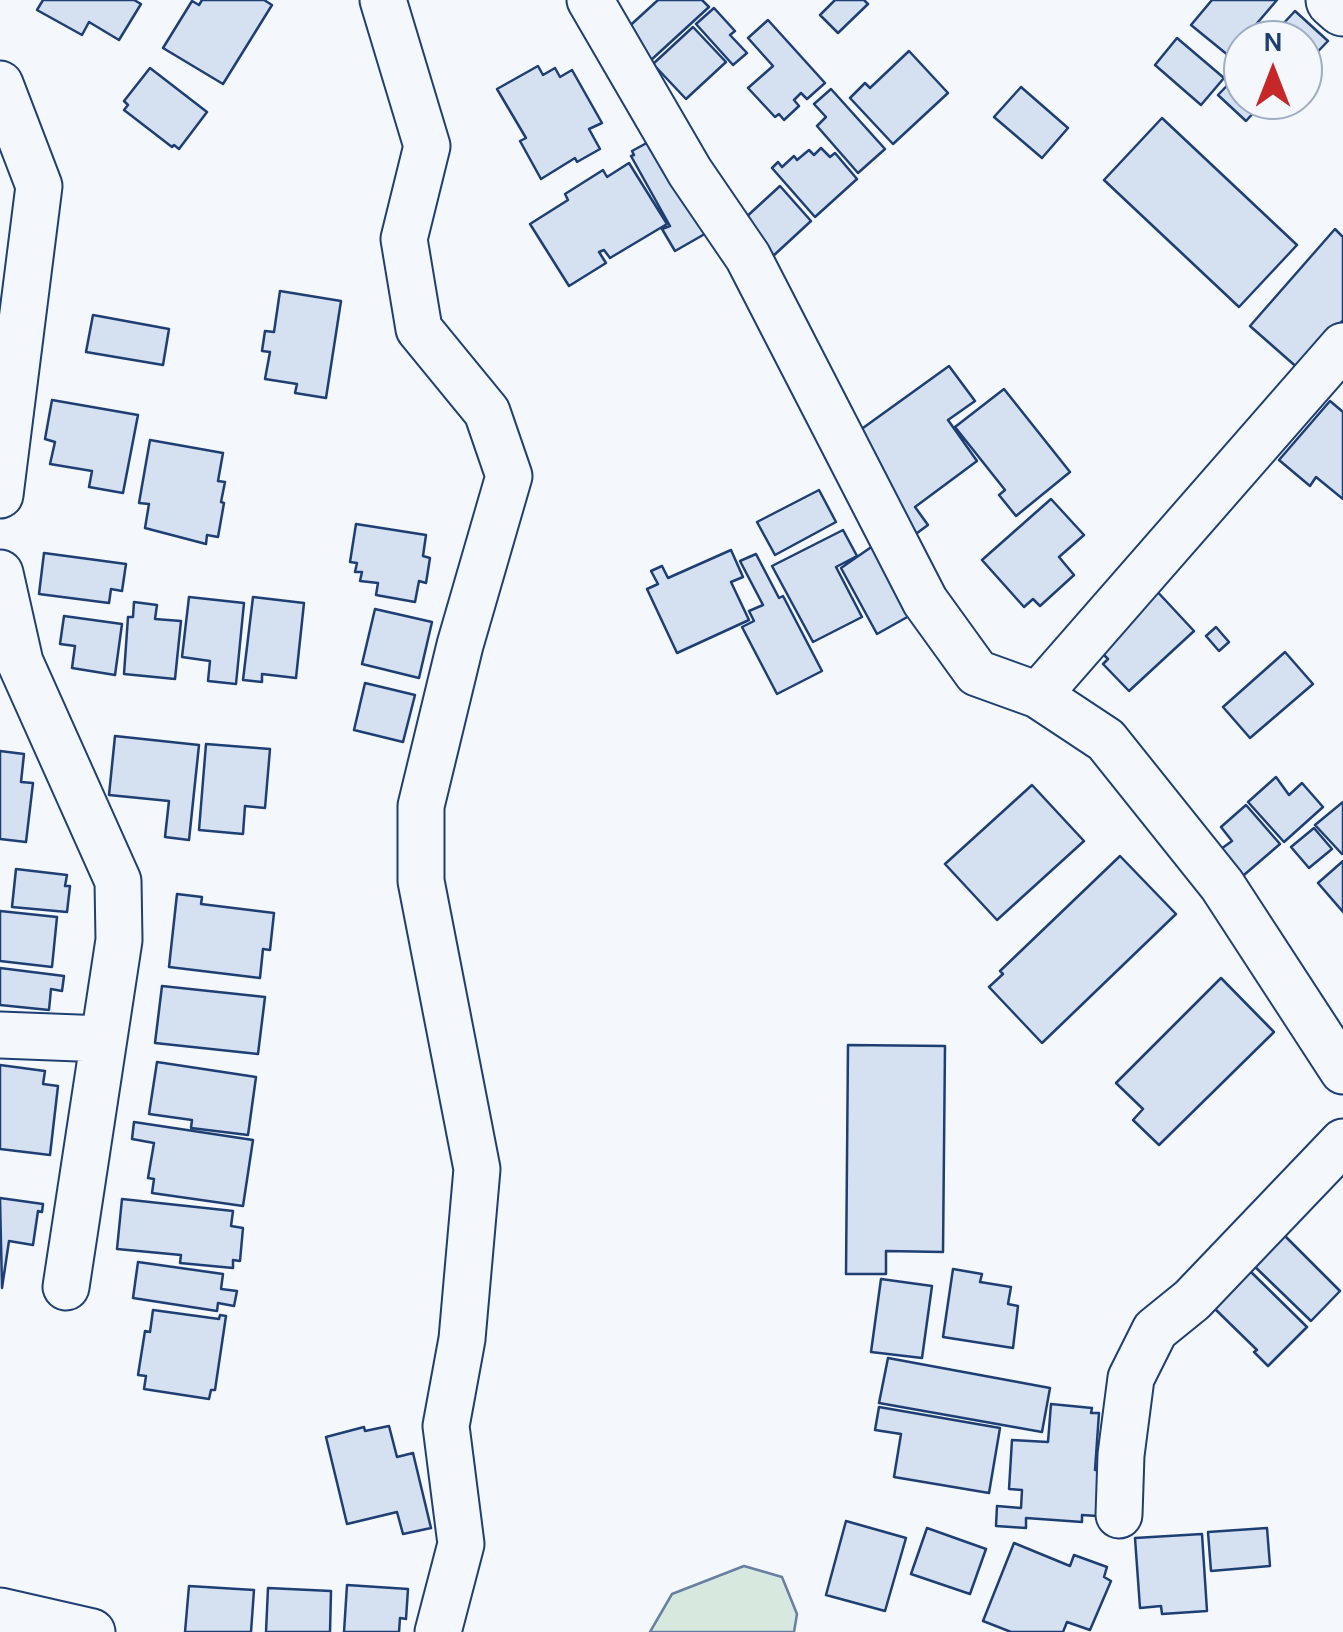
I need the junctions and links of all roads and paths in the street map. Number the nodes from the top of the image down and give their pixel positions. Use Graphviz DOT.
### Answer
graph roads {
  1 [pos="383,0"];
  2 [pos="590,0"];
  3 [pos="1334,0"];
  4 [pos="1343,8"];
  5 [pos="0,84"];
  6 [pos="1343,346"];
  7 [pos="0,495"];
  8 [pos="0,573"];
  9 [pos="10,662"];
  10 [pos="1038,696"];
  11 [pos="0,1035"];
  12 [pos="104,1039"];
  13 [pos="1343,1071"];
  14 [pos="1343,1142"];
  15 [pos="66,1287"];
  16 [pos="1119,1516"];
  17 [pos="0,1612"];
  18 [pos="92,1632"];
  19 [pos="438,1632"];
  1 -- 19 [label="street"];
  2 -- 10 [label="street"];
  3 -- 4 [label="main road"];
  5 -- 7 [label="street"];
  6 -- 10 [label="street"];
  8 -- 9 [label="street"];
  9 -- 12 [label="street"];
  10 -- 13 [label="street"];
  11 -- 12 [label="street"];
  12 -- 15 [label="street"];
  14 -- 16 [label="street"];
  17 -- 18 [label="street"];
}
